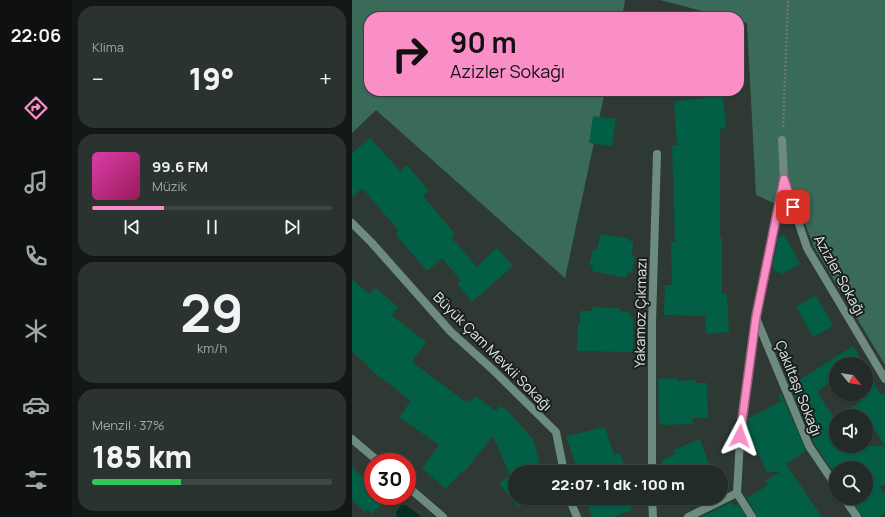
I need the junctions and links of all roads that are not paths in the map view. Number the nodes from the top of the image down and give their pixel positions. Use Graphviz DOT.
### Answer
graph roads {
  1 [pos="782,140"];
  2 [pos="657,154"];
  3 [pos="784,179"];
  4 [pos="352,223"];
  5 [pos="756,317"];
  6 [pos="885,379"];
  7 [pos="352,439"];
  8 [pos="368,453"];
  9 [pos="563,465"];
  10 [pos="652,465"];
  11 [pos="829,476"];
  12 [pos="737,493"];
  13 [pos="416,494"];
  14 [pos="572,505"];
  15 [pos="652,505"];
  16 [pos="849,505"];
  17 [pos="443,517"];
  18 [pos="577,517"];
  19 [pos="653,517"];
  20 [pos="688,517"];
  21 [pos="752,517"];
  22 [pos="857,517"];
  1 -- 3 [label="street, Azizler Sokağı"];
  2 -- 10 [label="street, Yakamoz Çıkmazı"];
  3 -- 5 [label="street, Azizler Sokağı"];
  3 -- 6 [label="street, Azizler Sokağı"];
  4 -- 9 [label="street, Büyük Çam Mevkii Sokağı"];
  5 -- 11 [label="street, Çakıltaşı Sokağı"];
  5 -- 12 [label="street, Azizler Sokağı"];
  7 -- 8 [label="street"];
  12 -- 20 [label="street"];
  12 -- 21 [label="street"];
  13 -- 17 [label="street"];
  14 -- 18 [label="street"];
  15 -- 19 [label="street"];
  16 -- 22 [label="street"];
}
